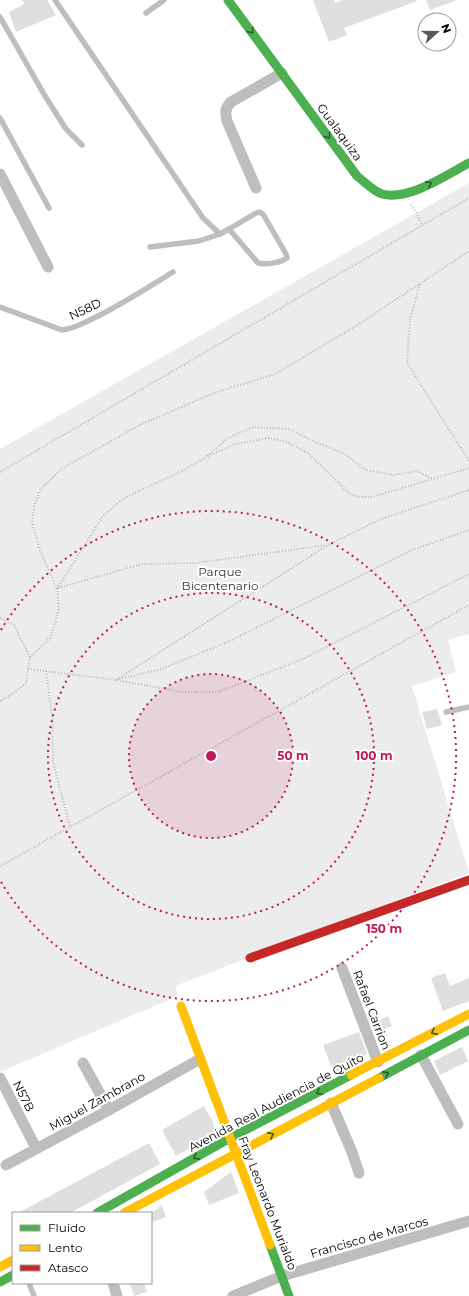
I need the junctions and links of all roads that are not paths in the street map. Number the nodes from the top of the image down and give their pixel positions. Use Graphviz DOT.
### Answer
graph roads {
  1 [pos="55,0"];
  2 [pos="164,0"];
  3 [pos="228,0"];
  4 [pos="146,13"];
  5 [pos="0,17"];
  6 [pos="282,73"];
  7 [pos="0,118"];
  8 [pos="82,145"];
  9 [pos="469,163"];
  10 [pos="0,174"];
  11 [pos="256,188"];
  12 [pos="49,208"];
  13 [pos="229,229"];
  14 [pos="220,234"];
  15 [pos="150,247"];
  16 [pos="48,267"];
  17 [pos="173,272"];
  18 [pos="0,307"];
  19 [pos="469,707"];
  20 [pos="446,712"];
  21 [pos="469,880"];
  22 [pos="250,958"];
  23 [pos="342,968"];
  24 [pos="181,1006"];
  25 [pos="469,1014"];
  26 [pos="469,1030"];
  27 [pos="420,1055"];
  28 [pos="200,1059"];
  29 [pos="378,1062"];
  30 [pos="83,1063"];
  31 [pos="0,1078"];
  32 [pos="331,1103"];
  33 [pos="108,1110"];
  34 [pos="458,1124"];
  35 [pos="230,1138"];
  36 [pos="36,1148"];
  37 [pos="236,1153"];
  38 [pos="6,1165"];
  39 [pos="359,1174"];
  40 [pos="98,1212"];
  41 [pos="126,1212"];
  42 [pos="469,1221"];
  43 [pos="12,1261"];
  44 [pos="0,1267"];
  45 [pos="12,1276"];
  46 [pos="282,1276"];
  47 [pos="0,1282"];
  48 [pos="29,1284"];
  49 [pos="113,1284"];
  50 [pos="31,1295"];
  51 [pos="117,1296"];
  52 [pos="232,1296"];
  53 [pos="289,1296"];
  1 -- 14 [label="lane"];
  2 -- 4 [label="lane"];
  3 -- 6 [label="street, Gualaquiza, one-way"];
  5 -- 8 [label="lane"];
  6 -- 9 [label="street, Gualaquiza, one-way"];
  6 -- 11 [label="street"];
  7 -- 12 [label="lane"];
  10 -- 16 [label="street"];
  13 -- 13 [label="lane"];
  13 -- 14 [label="lane"];
  14 -- 15 [label="lane"];
  17 -- 18 [label="lane, N58D"];
  19 -- 20 [label="lane"];
  21 -- 22 [label="street"];
  23 -- 29 [label="street, Rafael Carrion"];
  24 -- 28 [label="street, Fray Leonardo Murialdo"];
  25 -- 29 [label="street, Avenida Real Audiencia de Quito, one-way"];
  26 -- 27 [label="street"];
  32 -- 27 [label="street, one-way"];
  27 -- 34 [label="street"];
  28 -- 33 [label="street, Miguel Zambrano"];
  28 -- 35 [label="street, Fray Leonardo Murialdo"];
  29 -- 35 [label="street, Avenida Real Audiencia de Quito, one-way"];
  30 -- 33 [label="street"];
  31 -- 36 [label="street, N57B"];
  37 -- 32 [label="street, one-way"];
  32 -- 39 [label="street"];
  33 -- 36 [label="street, Miguel Zambrano"];
  35 -- 37 [label="street, Fray Leonardo Murialdo"];
  35 -- 40 [label="street, Avenida Real Audiencia de Quito, one-way"];
  36 -- 38 [label="street, Miguel Zambrano"];
  37 -- 41 [label="street"];
  37 -- 46 [label="street, Fray Leonardo Murialdo"];
  42 -- 46 [label="street, Francisco de Marcos"];
  43 -- 44 [label="street"];
  45 -- 47 [label="street"];
  46 -- 52 [label="street, Francisco de Marcos"];
  46 -- 53 [label="street, Fray Leonardo Murialdo"];
  48 -- 50 [label="lane"];
  49 -- 51 [label="street"];
}
